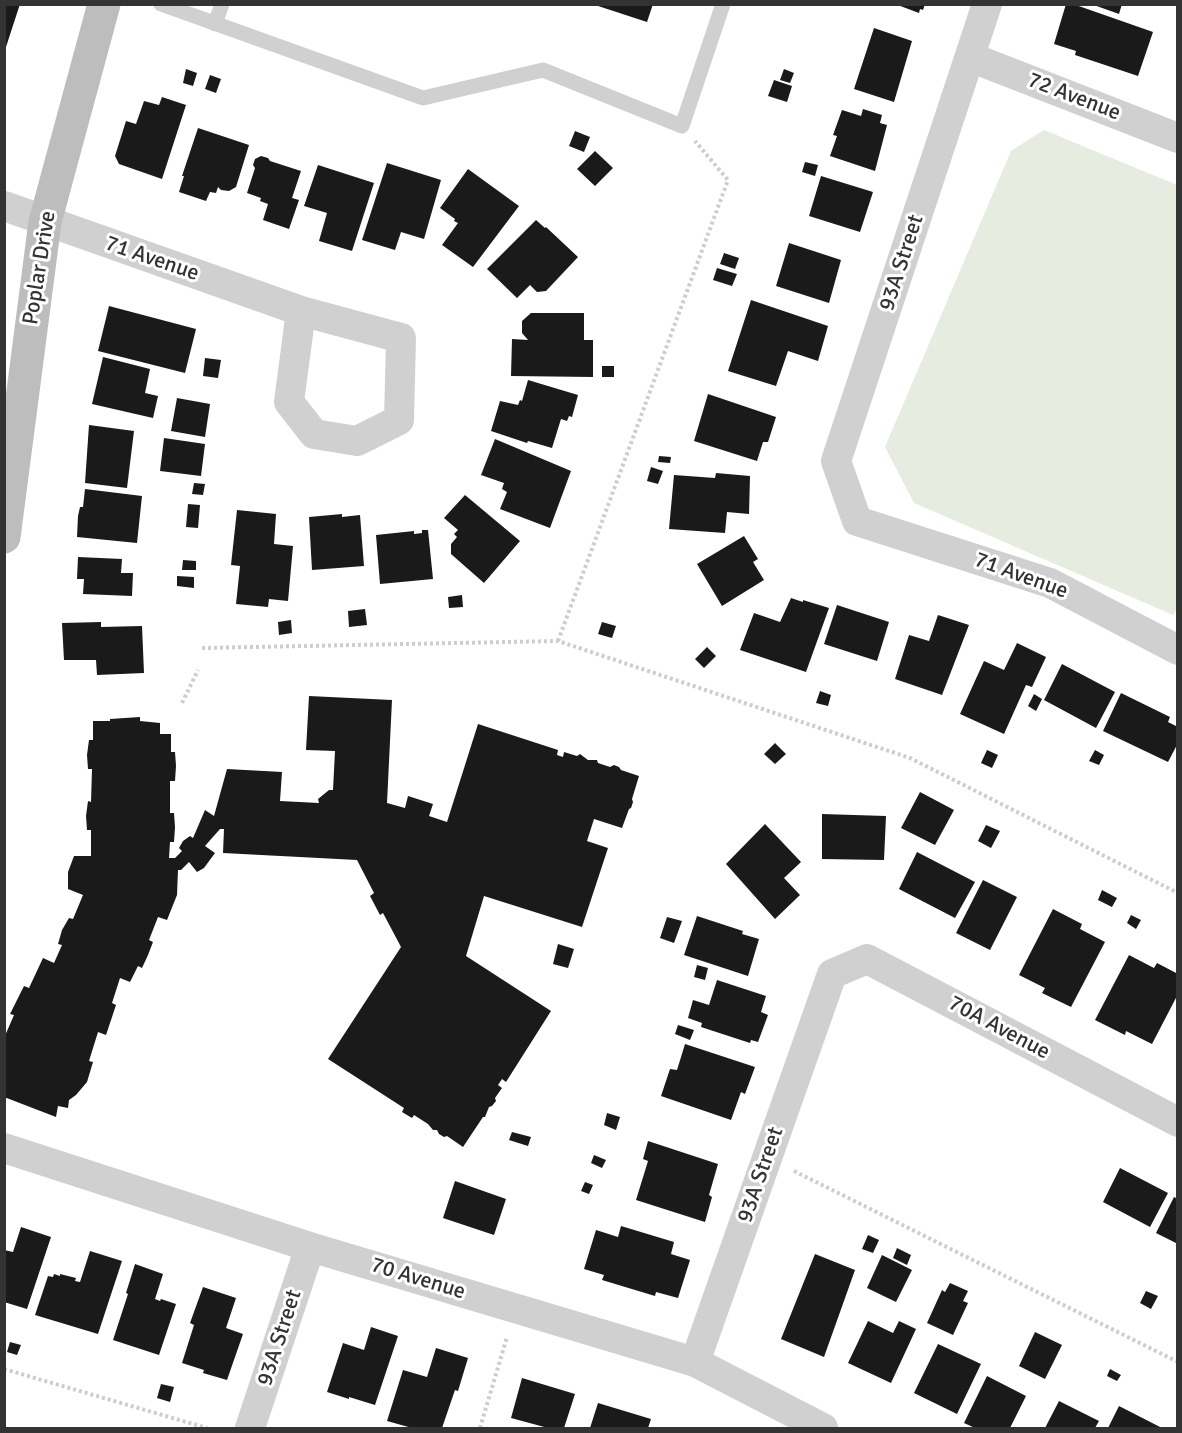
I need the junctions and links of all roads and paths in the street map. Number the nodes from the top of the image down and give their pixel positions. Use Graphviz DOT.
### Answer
graph roads {
  1 [pos="104,4"];
  2 [pos="161,4"];
  3 [pos="222,4"];
  4 [pos="723,4"];
  5 [pos="987,4"];
  6 [pos="215,24"];
  7 [pos="970,57"];
  8 [pos="682,126"];
  9 [pos="1178,138"];
  10 [pos="4,206"];
  11 [pos="45,222"];
  12 [pos="301,311"];
  13 [pos="857,521"];
  14 [pos="4,537"];
  15 [pos="558,640"];
  16 [pos="202,648"];
  17 [pos="1178,650"];
  18 [pos="198,670"];
  19 [pos="182,703"];
  20 [pos="1178,892"];
  21 [pos="826,989"];
  22 [pos="1178,1122"];
  23 [pos="4,1148"];
  24 [pos="767,1157"];
  25 [pos="310,1247"];
  26 [pos="516,1308"];
  27 [pos="695,1362"];
  28 [pos="1178,1362"];
  29 [pos="4,1369"];
  30 [pos="207,1428"];
  31 [pos="250,1428"];
  32 [pos="480,1428"];
  33 [pos="823,1428"];
  1 -- 11 [label="street, Poplar Drive"];
  2 -- 6 [label="lane"];
  3 -- 6 [label="lane"];
  4 -- 8 [label="lane"];
  5 -- 7 [label="street, 93A Street"];
  6 -- 8 [label="lane"];
  7 -- 9 [label="street, 72 Avenue"];
  7 -- 13 [label="street, 93A Street"];
  8 -- 15 [label="path"];
  10 -- 11 [label="street, 71 Avenue"];
  11 -- 12 [label="street, 71 Avenue"];
  11 -- 14 [label="street, Poplar Drive"];
  12 -- 12 [label="street, 71 Avenue"];
  13 -- 17 [label="street, 71 Avenue"];
  15 -- 16 [label="path"];
  15 -- 20 [label="path"];
  18 -- 19 [label="path"];
  21 -- 22 [label="street, 70A Avenue"];
  21 -- 24 [label="street, 93A Street"];
  23 -- 25 [label="street, 70 Avenue"];
  24 -- 27 [label="street, 93A Street"];
  24 -- 28 [label="path"];
  25 -- 26 [label="street, 70 Avenue"];
  25 -- 31 [label="street, 93A Street"];
  26 -- 27 [label="street, 70 Avenue"];
  26 -- 32 [label="path"];
  27 -- 33 [label="street, 70 Avenue"];
  29 -- 30 [label="path"];
}
